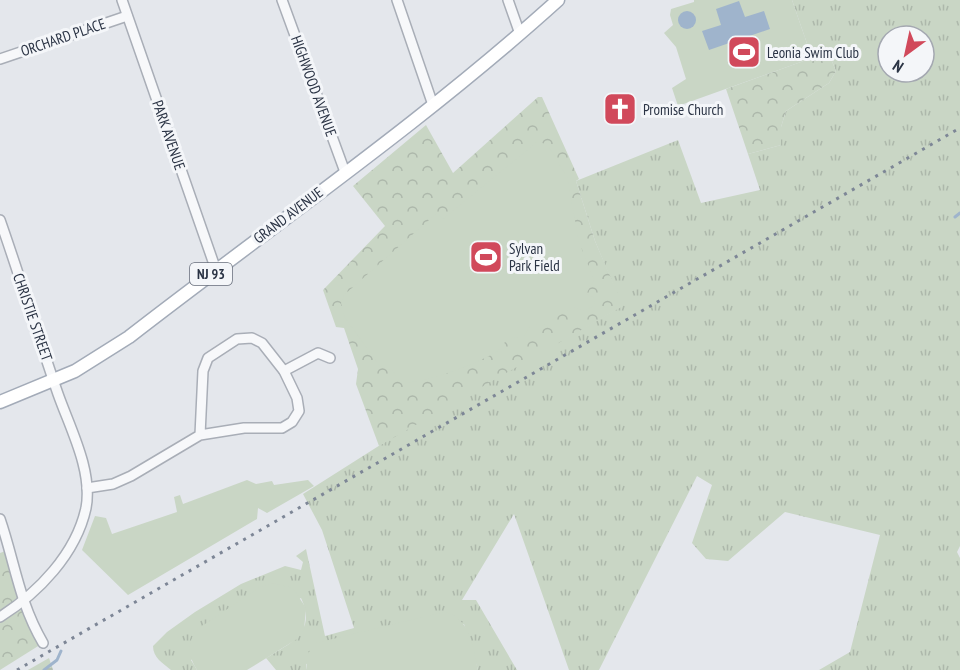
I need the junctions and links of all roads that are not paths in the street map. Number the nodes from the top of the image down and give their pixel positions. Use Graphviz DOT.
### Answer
graph roads {
  1 [pos="122,0"];
  2 [pos="282,0"];
  3 [pos="397,0"];
  4 [pos="508,0"];
  5 [pos="558,0"];
  6 [pos="127,16"];
  7 [pos="520,34"];
  8 [pos="0,59"];
  9 [pos="434,105"];
  10 [pos="345,172"];
  11 [pos="0,220"];
  12 [pos="216,270"];
  13 [pos="330,358"];
  14 [pos="284,371"];
  15 [pos="54,381"];
  16 [pos="0,402"];
  17 [pos="200,435"];
  18 [pos="87,488"];
  19 [pos="0,519"];
  20 [pos="22,602"];
  21 [pos="0,617"];
  22 [pos="43,643"];
  1 -- 6 [label="street, PARK AVENUE"];
  2 -- 10 [label="street, HIGHWOOD AVENUE"];
  3 -- 9 [label="street"];
  4 -- 7 [label="street"];
  5 -- 7 [label="main road, GRAND AVENUE / NJ 93"];
  6 -- 8 [label="street, ORCHARD PLACE"];
  6 -- 12 [label="street, PARK AVENUE"];
  7 -- 9 [label="main road, GRAND AVENUE / NJ 93"];
  9 -- 10 [label="main road, GRAND AVENUE / NJ 93"];
  10 -- 12 [label="main road, GRAND AVENUE / NJ 93"];
  11 -- 15 [label="street, CHRISTIE STREET"];
  12 -- 15 [label="main road, GRAND AVENUE / NJ 93"];
  13 -- 14 [label="street"];
  14 -- 17 [label="street"];
  14 -- 17 [label="street"];
  15 -- 16 [label="main road, GRAND AVENUE / NJ 93"];
  15 -- 18 [label="street, CHRISTIE STREET"];
  17 -- 18 [label="street"];
  18 -- 20 [label="street"];
  19 -- 20 [label="street"];
  20 -- 21 [label="street"];
  20 -- 22 [label="street"];
}
